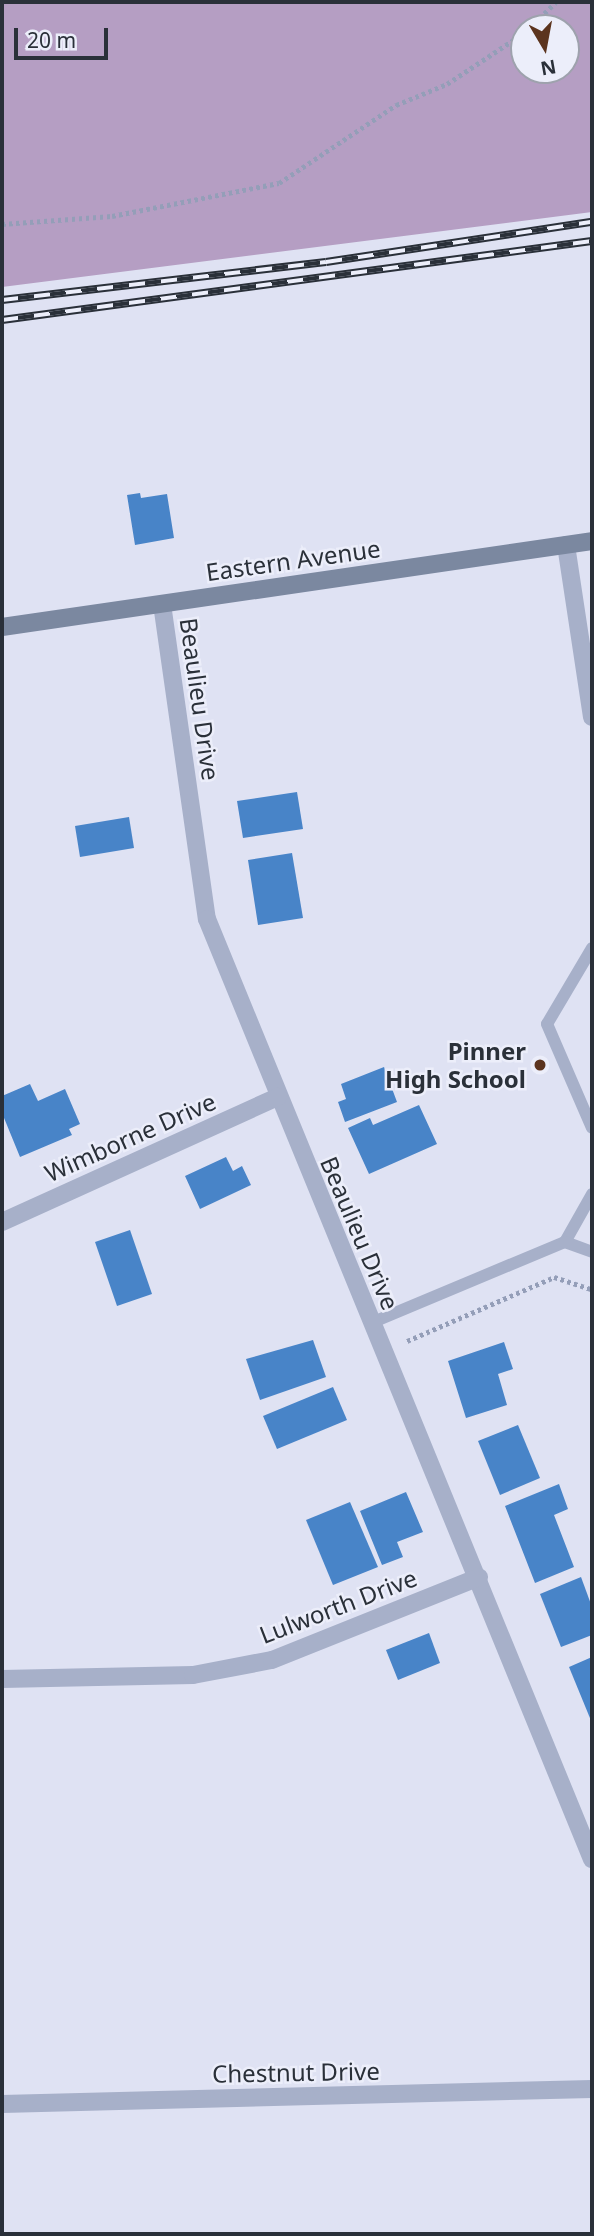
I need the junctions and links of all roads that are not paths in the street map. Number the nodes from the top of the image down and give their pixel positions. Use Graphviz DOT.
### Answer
graph roads {
  1 [pos="592,541"];
  2 [pos="566,545"];
  3 [pos="162,604"];
  4 [pos="2,627"];
  5 [pos="592,717"];
  6 [pos="592,948"];
  7 [pos="278,1097"];
  8 [pos="592,1128"];
  9 [pos="592,1194"];
  10 [pos="2,1222"];
  11 [pos="565,1242"];
  12 [pos="592,1252"];
  13 [pos="371,1323"];
  14 [pos="479,1577"];
  15 [pos="2,1679"];
  16 [pos="592,1859"];
  17 [pos="592,2089"];
  18 [pos="2,2104"];
  1 -- 2 [label="street, Eastern Avenue"];
  2 -- 3 [label="street, Eastern Avenue"];
  2 -- 5 [label="street"];
  3 -- 4 [label="street, Eastern Avenue"];
  3 -- 7 [label="street, Beaulieu Drive"];
  6 -- 8 [label="lane"];
  7 -- 10 [label="street, Wimborne Drive"];
  7 -- 13 [label="street, Beaulieu Drive"];
  9 -- 11 [label="lane"];
  11 -- 12 [label="lane"];
  11 -- 13 [label="lane"];
  13 -- 14 [label="street, Beaulieu Drive"];
  14 -- 15 [label="street, Lulworth Drive"];
  14 -- 16 [label="street, Beaulieu Drive"];
  17 -- 18 [label="street, Chestnut Drive"];
}
